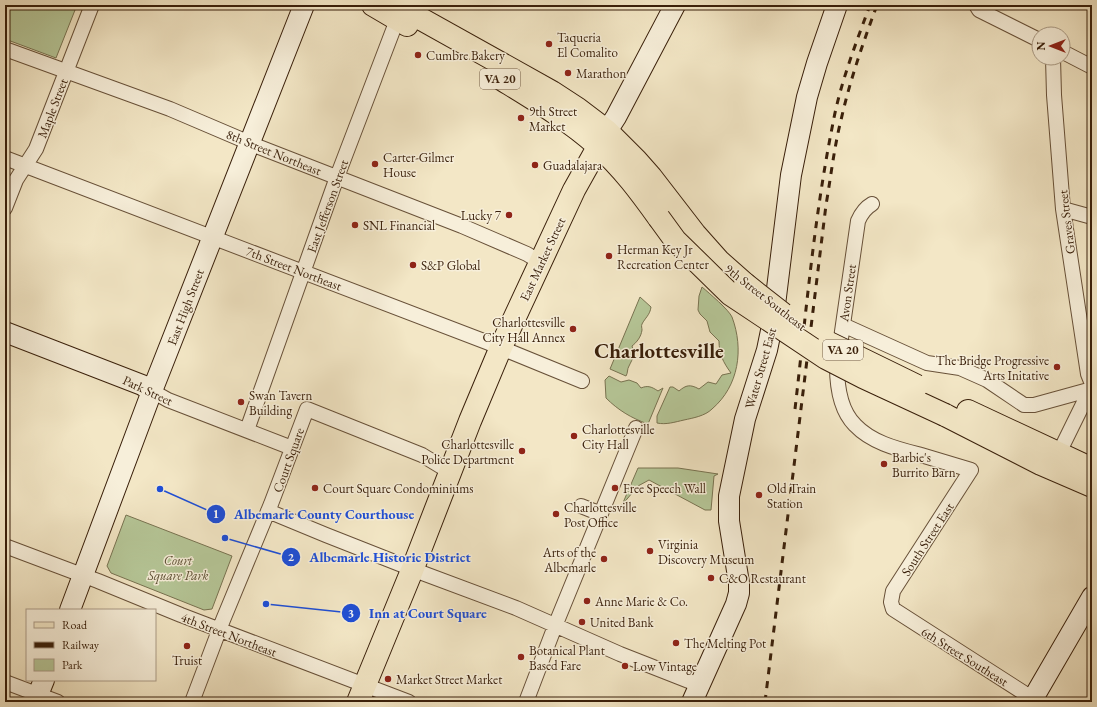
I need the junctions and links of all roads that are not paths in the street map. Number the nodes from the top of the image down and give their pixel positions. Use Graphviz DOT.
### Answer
graph roads {
  1 [pos="92,5"];
  2 [pos="304,5"];
  3 [pos="373,5"];
  4 [pos="675,5"];
  5 [pos="837,5"];
  6 [pos="976,5"];
  7 [pos="400,9"];
  8 [pos="1031,36"];
  9 [pos="5,49"];
  10 [pos="1071,56"];
  11 [pos="1053,66"];
  12 [pos="1092,67"];
  13 [pos="66,71"];
  14 [pos="603,139"];
  15 [pos="250,143"];
  16 [pos="5,158"];
  17 [pos="26,166"];
  18 [pos="337,177"];
  19 [pos="872,204"];
  20 [pos="5,208"];
  21 [pos="1063,209"];
  22 [pos="1092,217"];
  23 [pos="212,237"];
  24 [pos="540,262"];
  25 [pos="303,272"];
  26 [pos="843,325"];
  27 [pos="5,332"];
  28 [pos="501,347"];
  29 [pos="582,381"];
  30 [pos="1092,384"];
  31 [pos="1092,390"];
  32 [pos="152,391"];
  33 [pos="636,428"];
  34 [pos="247,430"];
  35 [pos="292,448"];
  36 [pos="1055,461"];
  37 [pos="1092,469"];
  38 [pos="971,470"];
  39 [pos="450,472"];
  40 [pos="1092,486"];
  41 [pos="581,506"];
  42 [pos="268,511"];
  43 [pos="601,514"];
  44 [pos="5,546"];
  45 [pos="412,568"];
  46 [pos="83,576"];
  47 [pos="1092,597"];
  48 [pos="70,609"];
  49 [pos="892,609"];
  50 [pos="555,626"];
  51 [pos="219,630"];
  52 [pos="5,682"];
  53 [pos="39,692"];
  54 [pos="361,694"];
  55 [pos="696,694"];
  56 [pos="1034,701"];
  57 [pos="58,702"];
  58 [pos="192,702"];
  59 [pos="408,702"];
  60 [pos="526,702"];
  1 -- 13 [label="street, Maple Street"];
  2 -- 15 [label="street, East High Street"];
  3 -- 7 [label="main road"];
  4 -- 14 [label="street, East Market Street"];
  5 -- 55 [label="street, Water Street East"];
  6 -- 8 [label="street"];
  7 -- 14 [label="main road"];
  7 -- 18 [label="street, East Jefferson Street"];
  9 -- 13 [label="street, 8th Street Northeast"];
  10 -- 12 [label="street"];
  11 -- 21 [label="street, Graves Street"];
  13 -- 15 [label="street, 8th Street Northeast"];
  13 -- 17 [label="street, Maple Street"];
  14 -- 24 [label="main road, East Market Street"];
  14 -- 36 [label="main road, 9th Street Southeast / VA 20, bridge"];
  15 -- 18 [label="street, 8th Street Northeast"];
  15 -- 23 [label="street, East High Street"];
  16 -- 17 [label="street, 7th Street Northeast"];
  17 -- 20 [label="street, Maple Street"];
  17 -- 23 [label="street, 7th Street Northeast"];
  18 -- 24 [label="street, 8th Street Northeast"];
  18 -- 25 [label="street, East Jefferson Street"];
  19 -- 26 [label="street, Avon Street"];
  21 -- 22 [label="street"];
  21 -- 30 [label="street, Graves Street"];
  23 -- 25 [label="street, 7th Street Northeast"];
  23 -- 32 [label="street, East High Street"];
  24 -- 28 [label="main road, East Market Street"];
  25 -- 28 [label="street, 7th Street Northeast"];
  25 -- 34 [label="street, East Jefferson Street"];
  26 -- 31 [label="street"];
  26 -- 38 [label="street, Avon Street"];
  27 -- 32 [label="street, Park Street"];
  28 -- 29 [label="street, 7th Street Northeast"];
  28 -- 39 [label="main road, East Market Street"];
  31 -- 36 [label="street"];
  32 -- 34 [label="street, Park Street"];
  32 -- 46 [label="street, East High Street"];
  33 -- 43 [label="street"];
  34 -- 35 [label="street, Park Street"];
  35 -- 39 [label="street, Court Square"];
  35 -- 42 [label="street, Court Square"];
  36 -- 37 [label="main road, VA 20"];
  36 -- 40 [label="main road, VA 20"];
  38 -- 49 [label="street, South Street East"];
  39 -- 45 [label="main road, East Market Street"];
  41 -- 43 [label="street"];
  42 -- 45 [label="street"];
  42 -- 51 [label="street"];
  43 -- 50 [label="street"];
  44 -- 46 [label="street, 4th Street Northeast"];
  45 -- 50 [label="street"];
  45 -- 54 [label="main road, East Market Street"];
  46 -- 48 [label="street, East High Street"];
  46 -- 51 [label="street, 4th Street Northeast"];
  47 -- 56 [label="street"];
  49 -- 56 [label="street, 6th Street Southeast"];
  50 -- 55 [label="street"];
  50 -- 60 [label="street"];
  51 -- 54 [label="street, 4th Street Northeast"];
  51 -- 58 [label="street"];
  52 -- 53 [label="street"];
  53 -- 57 [label="street"];
  54 -- 59 [label="street, 4th Street Northeast"];
}
